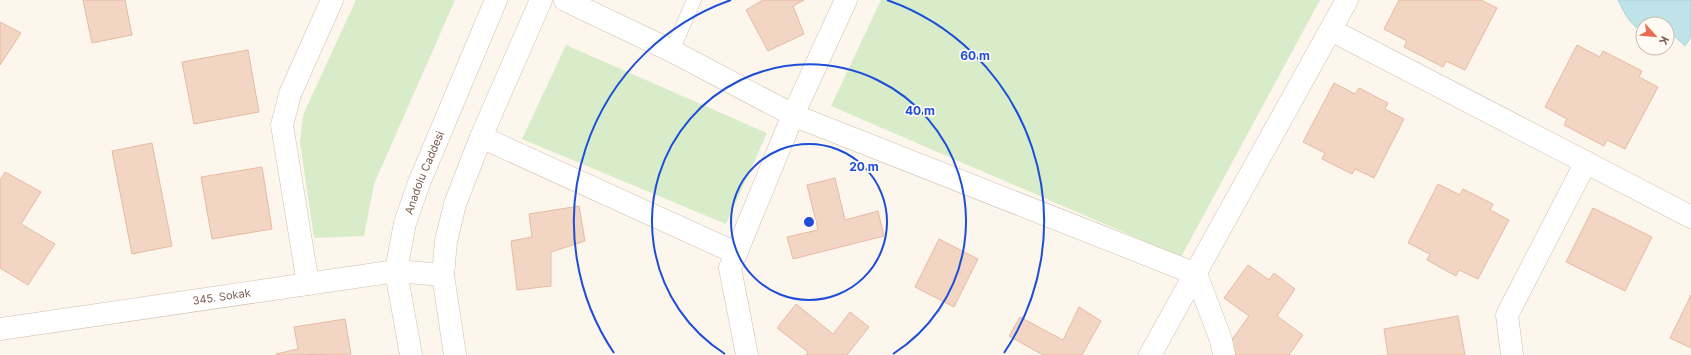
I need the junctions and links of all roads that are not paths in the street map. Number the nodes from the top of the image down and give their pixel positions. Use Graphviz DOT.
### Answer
graph roads {
  1 [pos="332,0"];
  2 [pos="496,0"];
  3 [pos="541,0"];
  4 [pos="565,0"];
  5 [pos="694,0"];
  6 [pos="846,0"];
  7 [pos="1347,0"];
  8 [pos="1331,30"];
  9 [pos="672,51"];
  10 [pos="793,115"];
  11 [pos="481,137"];
  12 [pos="1586,162"];
  13 [pos="1691,217"];
  14 [pos="736,253"];
  15 [pos="396,271"];
  16 [pos="1196,274"];
  17 [pos="443,275"];
  18 [pos="308,284"];
  19 [pos="0,330"];
  20 [pos="411,355"];
  21 [pos="455,355"];
  22 [pos="748,355"];
  23 [pos="1150,355"];
  24 [pos="1224,355"];
  25 [pos="1512,355"];
  1 -- 18 [label="street"];
  2 -- 15 [label="street, Anadolu Caddesi"];
  3 -- 11 [label="street"];
  4 -- 9 [label="street"];
  5 -- 9 [label="lane"];
  6 -- 10 [label="street"];
  7 -- 8 [label="street"];
  8 -- 12 [label="street"];
  8 -- 16 [label="street"];
  9 -- 10 [label="street"];
  10 -- 14 [label="street"];
  10 -- 16 [label="street"];
  11 -- 14 [label="street"];
  11 -- 17 [label="street"];
  12 -- 13 [label="street"];
  12 -- 25 [label="street"];
  14 -- 22 [label="street"];
  15 -- 17 [label="street, 345. Sokak"];
  15 -- 18 [label="street, 345. Sokak"];
  15 -- 20 [label="street, Anadolu Caddesi"];
  16 -- 23 [label="street"];
  16 -- 24 [label="street"];
  17 -- 21 [label="street"];
  18 -- 19 [label="street, 345. Sokak"];
}
